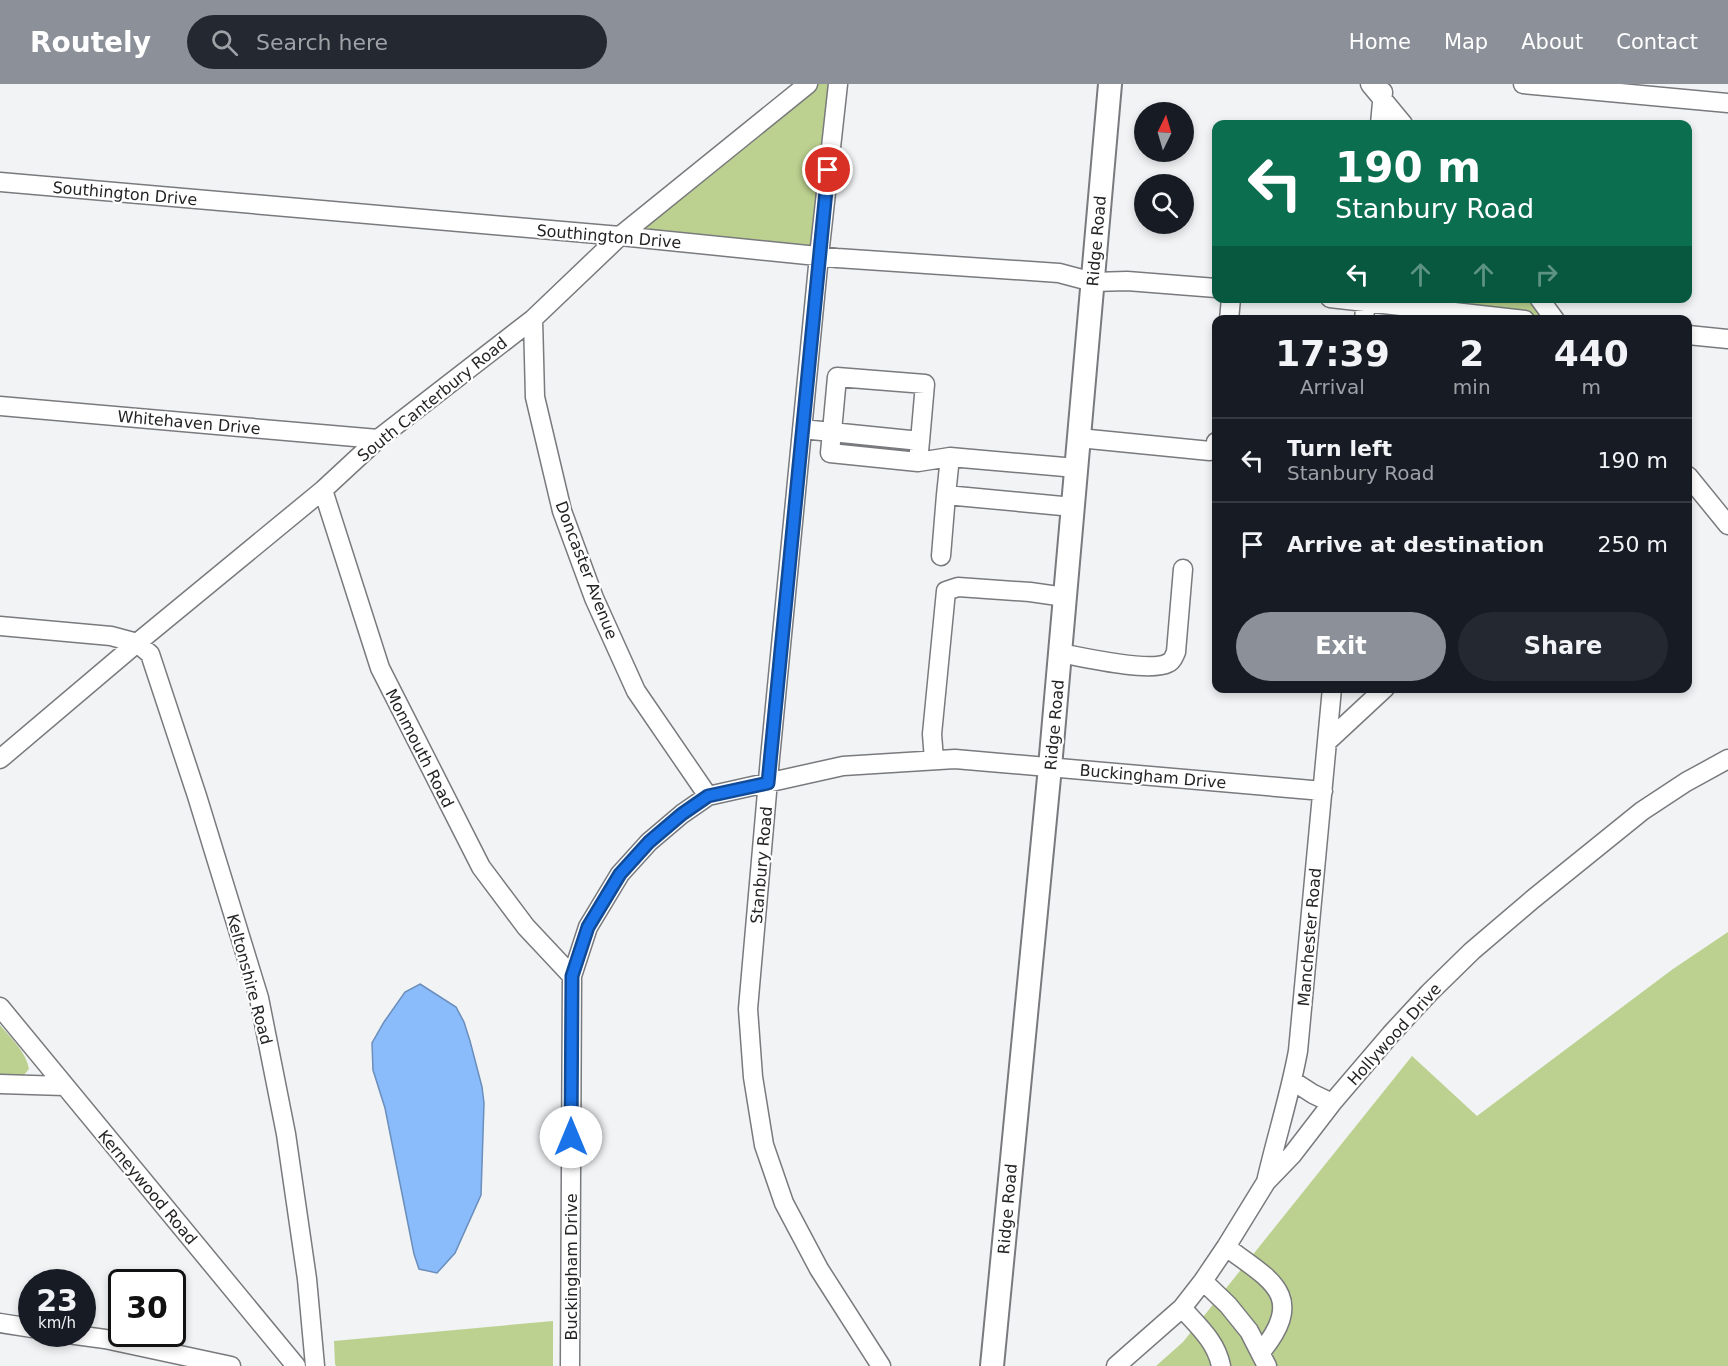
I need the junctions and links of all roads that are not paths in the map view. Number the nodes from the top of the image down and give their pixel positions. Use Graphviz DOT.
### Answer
graph roads {
  1 [pos="808,84"];
  2 [pos="838,84"];
  3 [pos="1110,84"];
  4 [pos="1522,84"];
  5 [pos="1378,89"];
  6 [pos="1728,103"];
  7 [pos="1380,120"];
  8 [pos="1400,120"];
  9 [pos="0,182"];
  10 [pos="620,237"];
  11 [pos="819,256"];
  12 [pos="1093,282"];
  13 [pos="1212,288"];
  14 [pos="1350,303"];
  15 [pos="1366,307"];
  16 [pos="1464,315"];
  17 [pos="532,319"];
  18 [pos="1692,335"];
  19 [pos="1728,339"];
  20 [pos="0,406"];
  21 [pos="802,429"];
  22 [pos="832,431"];
  23 [pos="1079,438"];
  24 [pos="378,439"];
  25 [pos="920,441"];
  26 [pos="1212,449"];
  27 [pos="950,457"];
  28 [pos="918,462"];
  29 [pos="1076,468"];
  30 [pos="1692,484"];
  31 [pos="323,490"];
  32 [pos="946,495"];
  33 [pos="1073,507"];
  34 [pos="1728,525"];
  35 [pos="940,556"];
  36 [pos="1183,569"];
  37 [pos="1065,597"];
  38 [pos="0,626"];
  39 [pos="138,643"];
  40 [pos="1060,654"];
  41 [pos="1332,693"];
  42 [pos="1380,693"];
  43 [pos="1328,741"];
  44 [pos="0,759"];
  45 [pos="1728,759"];
  46 [pos="934,760"];
  47 [pos="1050,767"];
  48 [pos="768,783"];
  49 [pos="1323,791"];
  50 [pos="708,796"];
  51 [pos="572,976"];
  52 [pos="0,1007"];
  53 [pos="1293,1081"];
  54 [pos="0,1084"];
  55 [pos="64,1086"];
  56 [pos="1332,1103"];
  57 [pos="1266,1182"];
  58 [pos="1226,1247"];
  59 [pos="1203,1281"];
  60 [pos="1182,1308"];
  61 [pos="0,1323"];
  62 [pos="18,1326"];
  63 [pos="96,1339"];
  64 [pos="1264,1359"];
  65 [pos="231,1366"];
  66 [pos="296,1366"];
  67 [pos="315,1366"];
  68 [pos="570,1366"];
  69 [pos="881,1366"];
  70 [pos="992,1366"];
  71 [pos="1116,1366"];
  72 [pos="1221,1366"];
  1 -- 10 [label="street, South Canterbury Road"];
  2 -- 11 [label="street, Stanbury Road"];
  3 -- 12 [label="main road, Ridge Road"];
  4 -- 6 [label="street"];
  5 -- 7 [label="street"];
  5 -- 8 [label="street"];
  9 -- 10 [label="street, Southington Drive"];
  10 -- 11 [label="street, Southington Drive"];
  10 -- 17 [label="street, South Canterbury Road"];
  11 -- 12 [label="street, Southington Drive"];
  11 -- 21 [label="street, Stanbury Road"];
  12 -- 13 [label="street, Southington Drive"];
  12 -- 23 [label="main road, Ridge Road"];
  14 -- 15 [label="street"];
  15 -- 16 [label="street"];
  17 -- 24 [label="street, South Canterbury Road"];
  17 -- 50 [label="street, Doncaster Avenue"];
  18 -- 19 [label="street"];
  20 -- 24 [label="street, Whitehaven Drive"];
  21 -- 22 [label="street"];
  21 -- 48 [label="street, Stanbury Road"];
  22 -- 25 [label="street"];
  22 -- 25 [label="street"];
  22 -- 28 [label="street"];
  23 -- 26 [label="street"];
  23 -- 29 [label="main road, Ridge Road"];
  24 -- 31 [label="street, South Canterbury Road"];
  25 -- 28 [label="street"];
  27 -- 28 [label="street"];
  27 -- 29 [label="street"];
  27 -- 32 [label="street"];
  29 -- 33 [label="main road, Ridge Road"];
  30 -- 34 [label="street"];
  31 -- 39 [label="street, South Canterbury Road"];
  31 -- 51 [label="street, Monmouth Road"];
  32 -- 33 [label="street"];
  32 -- 35 [label="street"];
  33 -- 37 [label="main road, Ridge Road"];
  36 -- 40 [label="street"];
  37 -- 40 [label="main road, Ridge Road"];
  37 -- 46 [label="street"];
  38 -- 39 [label="street"];
  39 -- 44 [label="street, South Canterbury Road"];
  39 -- 67 [label="street, Keltonshire Road"];
  40 -- 47 [label="main road, Ridge Road"];
  41 -- 43 [label="street, Manchester Road"];
  42 -- 43 [label="street"];
  43 -- 49 [label="street, Manchester Road"];
  45 -- 56 [label="street, Hollywood Drive"];
  46 -- 47 [label="street, Buckingham Drive"];
  46 -- 48 [label="street, Buckingham Drive"];
  47 -- 49 [label="street, Buckingham Drive"];
  47 -- 70 [label="main road, Ridge Road"];
  48 -- 50 [label="street, Buckingham Drive"];
  48 -- 69 [label="street, Stanbury Road"];
  49 -- 53 [label="street, Manchester Road"];
  50 -- 51 [label="street, Buckingham Drive"];
  51 -- 68 [label="street, Buckingham Drive"];
  52 -- 55 [label="street, Kerneywood Road"];
  53 -- 56 [label="street"];
  53 -- 57 [label="street, Manchester Road"];
  54 -- 55 [label="street"];
  55 -- 66 [label="street, Kerneywood Road"];
  56 -- 57 [label="street, Hollywood Drive"];
  57 -- 58 [label="street, Hollywood Drive"];
  58 -- 59 [label="street, Hollywood Drive"];
  58 -- 64 [label="street"];
  59 -- 60 [label="street, Hollywood Drive"];
  59 -- 64 [label="street"];
  60 -- 71 [label="street, Hollywood Drive"];
  60 -- 72 [label="street"];
  61 -- 62 [label="street"];
  63 -- 65 [label="street"];
}
